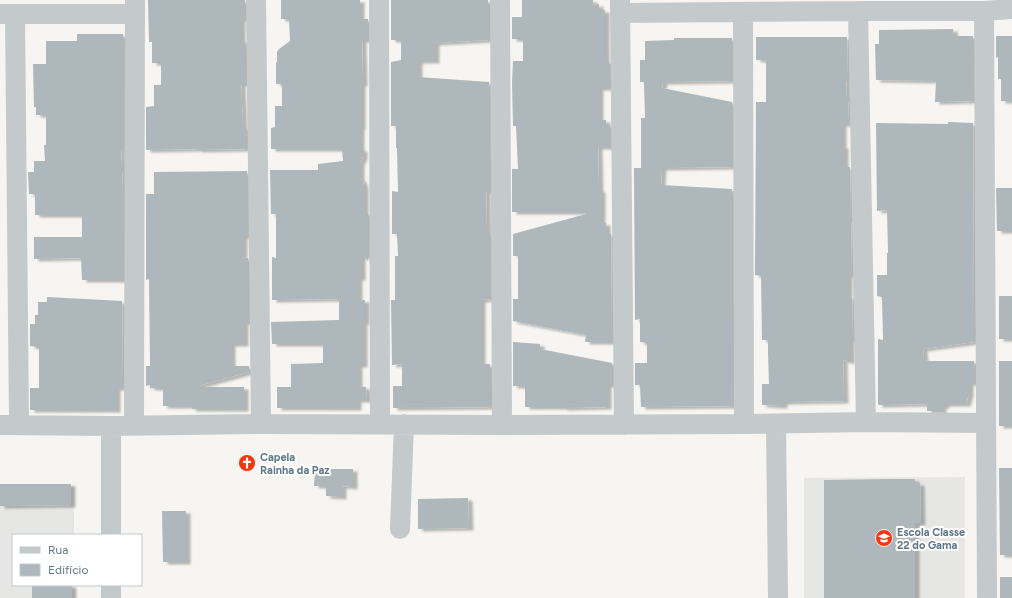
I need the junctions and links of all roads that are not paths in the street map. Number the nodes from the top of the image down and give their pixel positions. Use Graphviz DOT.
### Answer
graph roads {
  1 [pos="256,0"];
  2 [pos="379,0"];
  3 [pos="500,0"];
  4 [pos="135,7"];
  5 [pos="620,7"];
  6 [pos="1012,9"];
  7 [pos="858,11"];
  8 [pos="984,11"];
  9 [pos="744,12"];
  10 [pos="7,14"];
  11 [pos="866,422"];
  12 [pos="986,423"];
  13 [pos="261,424"];
  14 [pos="380,424"];
  15 [pos="404,424"];
  16 [pos="744,424"];
  17 [pos="776,424"];
  18 [pos="10,425"];
  19 [pos="134,425"];
  20 [pos="502,425"];
  21 [pos="624,425"];
  22 [pos="110,426"];
  23 [pos="400,529"];
  24 [pos="111,534"];
  25 [pos="111,586"];
  26 [pos="111,598"];
  27 [pos="778,598"];
  28 [pos="987,598"];
  1 -- 13 [label="street"];
  2 -- 14 [label="street"];
  3 -- 20 [label="street"];
  4 -- 10 [label="street"];
  4 -- 19 [label="street"];
  5 -- 9 [label="street"];
  5 -- 21 [label="street"];
  6 -- 8 [label="street"];
  7 -- 8 [label="street"];
  7 -- 9 [label="street"];
  7 -- 11 [label="street"];
  8 -- 12 [label="street"];
  9 -- 16 [label="street"];
  10 -- 18 [label="street"];
  11 -- 12 [label="street"];
  11 -- 17 [label="street"];
  12 -- 28 [label="street"];
  13 -- 14 [label="street"];
  13 -- 19 [label="street"];
  14 -- 15 [label="street"];
  15 -- 20 [label="street"];
  15 -- 23 [label="street"];
  16 -- 17 [label="street"];
  16 -- 21 [label="street"];
  17 -- 27 [label="street"];
  18 -- 22 [label="street"];
  19 -- 22 [label="street"];
  20 -- 21 [label="street"];
  22 -- 24 [label="street"];
  25 -- 26 [label="street"];
}
